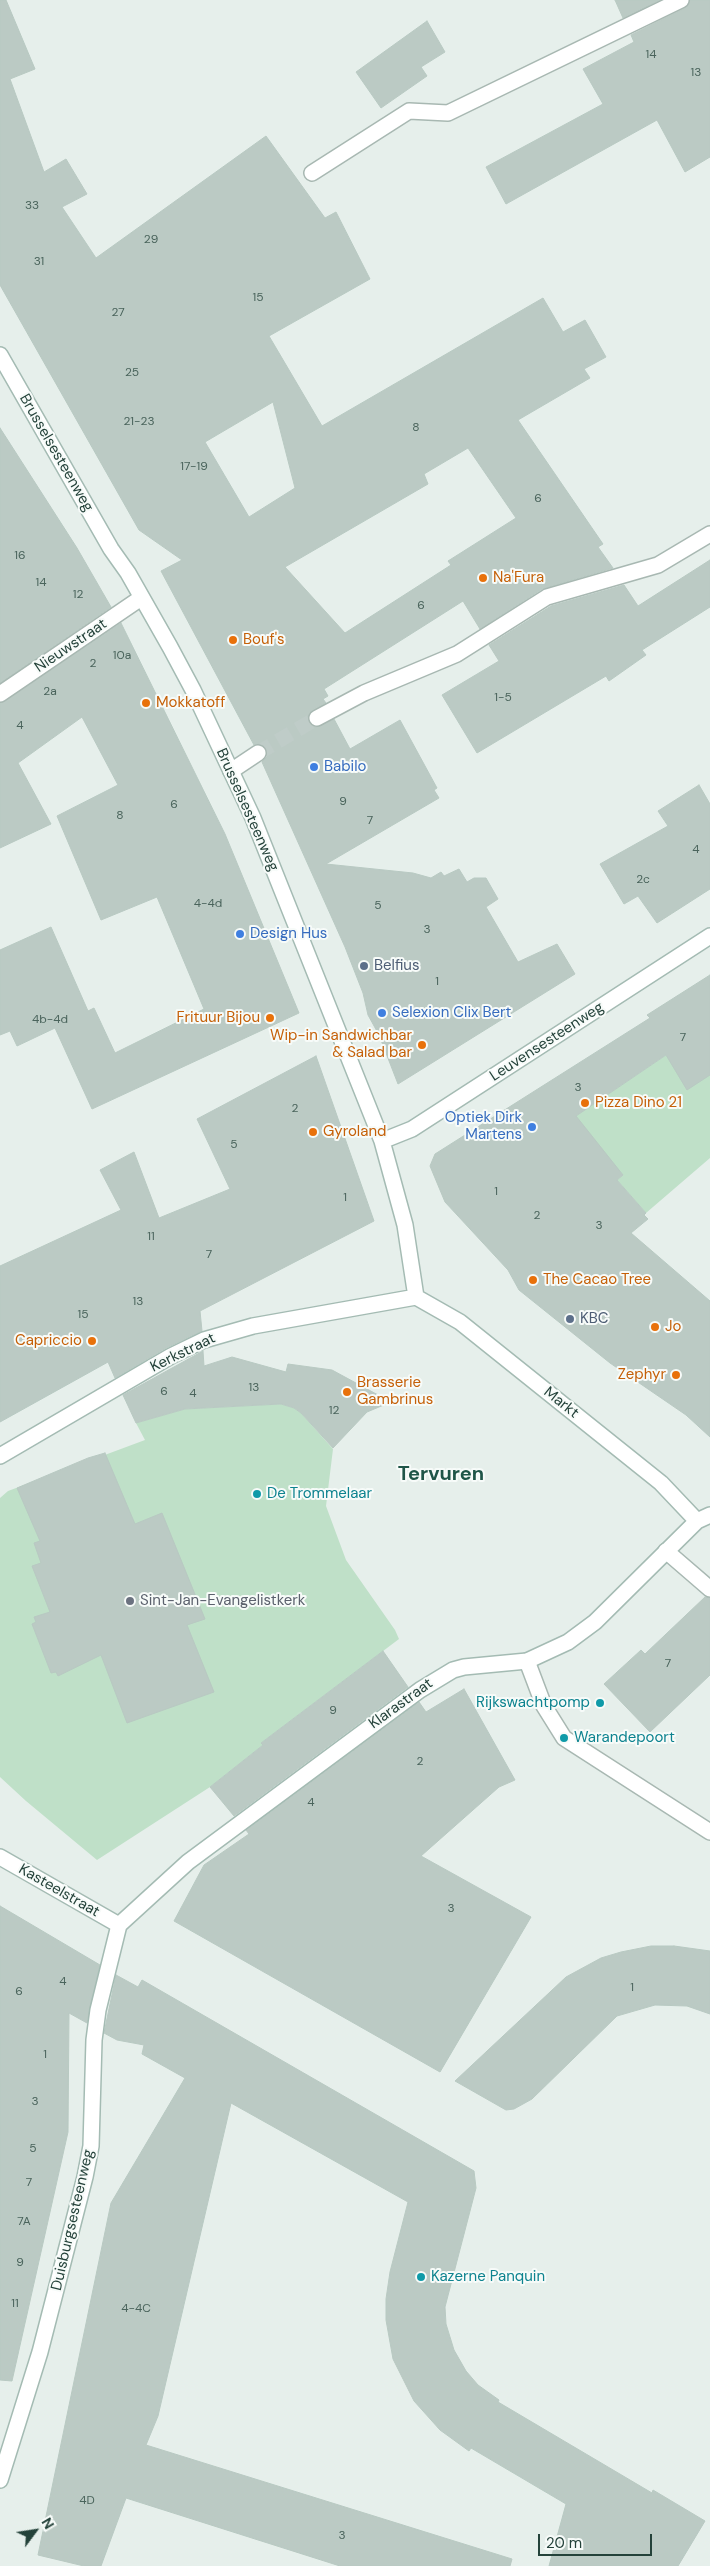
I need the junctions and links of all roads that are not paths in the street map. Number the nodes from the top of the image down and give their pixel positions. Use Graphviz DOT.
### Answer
graph roads {
  1 [pos="681,0"];
  2 [pos="312,173"];
  3 [pos="0,355"];
  4 [pos="710,534"];
  5 [pos="142,598"];
  6 [pos="0,694"];
  7 [pos="316,718"];
  8 [pos="258,753"];
  9 [pos="231,771"];
  10 [pos="710,936"];
  11 [pos="382,1142"];
  12 [pos="416,1297"];
  13 [pos="0,1456"];
  14 [pos="703,1518"];
  15 [pos="666,1551"];
  16 [pos="710,1588"];
  17 [pos="527,1661"];
  18 [pos="710,1832"];
  19 [pos="0,1857"];
  20 [pos="119,1925"];
  21 [pos="0,2480"];
  1 -- 2 [label="street"];
  3 -- 5 [label="street, Brusselsesteenweg"];
  4 -- 7 [label="street"];
  5 -- 6 [label="street, Nieuwstraat"];
  5 -- 9 [label="street, Brusselsesteenweg"];
  8 -- 9 [label="street"];
  9 -- 11 [label="street, Brusselsesteenweg"];
  10 -- 11 [label="street, Leuvensesteenweg"];
  11 -- 12 [label="street, Brusselsesteenweg"];
  12 -- 13 [label="street, Kerkstraat"];
  12 -- 14 [label="street, Markt"];
  14 -- 15 [label="street, Klarastraat"];
  15 -- 16 [label="street"];
  15 -- 17 [label="street, Klarastraat"];
  17 -- 18 [label="street"];
  17 -- 20 [label="street, Klarastraat"];
  19 -- 20 [label="street, Kasteelstraat"];
  20 -- 21 [label="street, Duisburgsesteenweg"];
}
